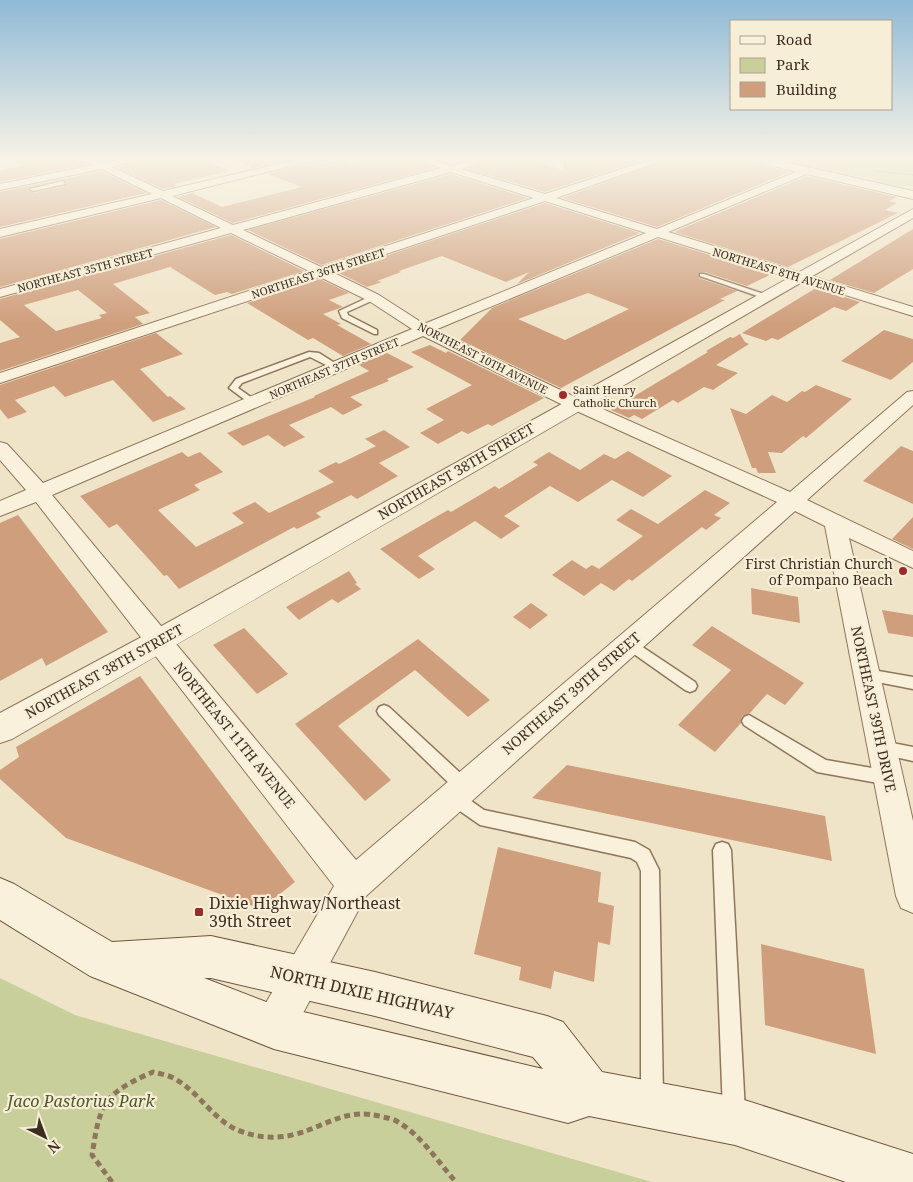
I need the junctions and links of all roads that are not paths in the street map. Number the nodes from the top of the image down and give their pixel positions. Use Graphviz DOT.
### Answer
graph roads {
  1 [pos="83,213"];
  2 [pos="198,213"];
  3 [pos="290,213"];
  4 [pos="499,213"];
  5 [pos="594,213"];
  6 [pos="705,213"];
  7 [pos="913,213"];
  8 [pos="232,229"];
  9 [pos="0,233"];
  10 [pos="657,233"];
  11 [pos="321,272"];
  12 [pos="702,275"];
  13 [pos="800,276"];
  14 [pos="0,293"];
  15 [pos="766,296"];
  16 [pos="374,298"];
  17 [pos="913,312"];
  18 [pos="424,330"];
  19 [pos="374,332"];
  20 [pos="336,367"];
  21 [pos="0,378"];
  22 [pos="913,396"];
  23 [pos="252,402"];
  24 [pos="574,404"];
  25 [pos="0,448"];
  26 [pos="39,492"];
  27 [pos="792,501"];
  28 [pos="0,509"];
  29 [pos="835,522"];
  30 [pos="913,560"];
  31 [pos="159,641"];
  32 [pos="629,643"];
  33 [pos="867,675"];
  34 [pos="913,683"];
  35 [pos="690,686"];
  36 [pos="384,711"];
  37 [pos="749,721"];
  38 [pos="0,729"];
  39 [pos="882,748"];
  40 [pos="913,754"];
  41 [pos="889,778"];
  42 [pos="458,792"];
  43 [pos="722,850"];
  44 [pos="354,884"];
  45 [pos="913,896"];
  46 [pos="0,898"];
  47 [pos="105,961"];
  48 [pos="300,978"];
  49 [pos="274,1026"];
  50 [pos="589,1093"];
  51 [pos="652,1104"];
  52 [pos="734,1121"];
  53 [pos="913,1179"];
  1 -- 9 [label="street"];
  2 -- 8 [label="street, NORTHEAST 10TH AVENUE"];
  3 -- 8 [label="street, NORTHEAST 35TH STREET"];
  4 -- 11 [label="street, NORTHEAST 36TH STREET"];
  5 -- 10 [label="street, NORTHEAST 8TH AVENUE"];
  6 -- 10 [label="street, NORTHEAST 37TH STREET"];
  7 -- 13 [label="street, NORTHEAST 38TH STREET"];
  8 -- 11 [label="street, NORTHEAST 10TH AVENUE"];
  8 -- 14 [label="street, NORTHEAST 35TH STREET"];
  10 -- 13 [label="street, NORTHEAST 8TH AVENUE"];
  10 -- 18 [label="street, NORTHEAST 37TH STREET"];
  11 -- 16 [label="street, NORTHEAST 10TH AVENUE"];
  11 -- 21 [label="street, NORTHEAST 36TH STREET"];
  12 -- 15 [label="lane"];
  13 -- 15 [label="street, NORTHEAST 38TH STREET"];
  13 -- 17 [label="street, NORTHEAST 8TH AVENUE"];
  15 -- 24 [label="street, NORTHEAST 38TH STREET"];
  16 -- 18 [label="street, NORTHEAST 10TH AVENUE"];
  16 -- 19 [label="lane"];
  18 -- 20 [label="street, NORTHEAST 37TH STREET"];
  18 -- 24 [label="street, NORTHEAST 10TH AVENUE"];
  20 -- 23 [label="street, NORTHEAST 37TH STREET"];
  20 -- 23 [label="lane"];
  22 -- 27 [label="street, NORTHEAST 39TH STREET"];
  23 -- 26 [label="street, NORTHEAST 37TH STREET"];
  24 -- 27 [label="street, NORTHEAST 10TH AVENUE"];
  24 -- 31 [label="street, NORTHEAST 38TH STREET"];
  25 -- 26 [label="street, NORTHEAST 11TH AVENUE"];
  26 -- 28 [label="street, NORTHEAST 37TH STREET"];
  26 -- 31 [label="street, NORTHEAST 11TH AVENUE"];
  27 -- 29 [label="street, NORTHEAST 10TH AVENUE"];
  27 -- 32 [label="street, NORTHEAST 39TH STREET"];
  29 -- 30 [label="street, NORTHEAST 10TH AVENUE"];
  29 -- 33 [label="street, NORTHEAST 39TH DRIVE"];
  31 -- 38 [label="street, NORTHEAST 38TH STREET"];
  31 -- 44 [label="street, NORTHEAST 11TH AVENUE"];
  32 -- 35 [label="lane"];
  32 -- 42 [label="street, NORTHEAST 39TH STREET"];
  33 -- 34 [label="lane"];
  33 -- 39 [label="street, NORTHEAST 39TH DRIVE"];
  36 -- 42 [label="lane"];
  37 -- 41 [label="lane"];
  39 -- 40 [label="lane"];
  39 -- 41 [label="street, NORTHEAST 39TH DRIVE"];
  41 -- 45 [label="street, NORTHEAST 39TH DRIVE"];
  42 -- 44 [label="street, NORTHEAST 39TH STREET"];
  42 -- 51 [label="lane"];
  43 -- 52 [label="lane"];
  44 -- 48 [label="street, NORTHEAST 39TH STREET"];
  46 -- 47 [label="street"];
  47 -- 48 [label="street, NORTH DIXIE HIGHWAY"];
  47 -- 49 [label="street"];
  48 -- 49 [label="street, NORTHEAST 39TH STREET"];
  48 -- 50 [label="street, NORTH DIXIE HIGHWAY"];
  49 -- 50 [label="street"];
  50 -- 51 [label="street"];
  51 -- 52 [label="street"];
  52 -- 53 [label="street"];
}
